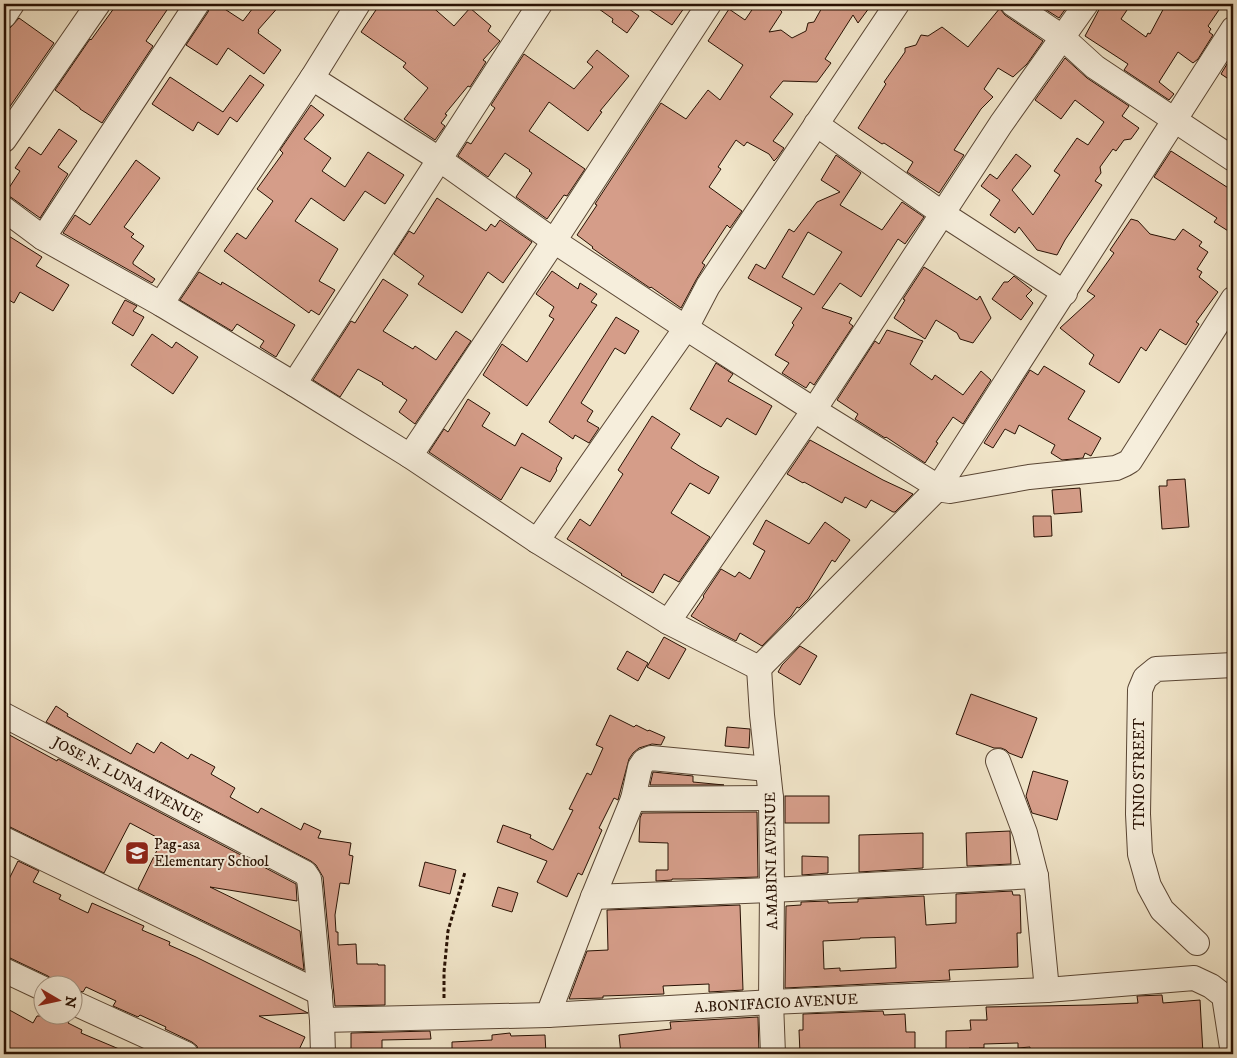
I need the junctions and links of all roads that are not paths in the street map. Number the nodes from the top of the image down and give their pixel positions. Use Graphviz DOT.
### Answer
graph roads {
  1 [pos="12,4"];
  2 [pos="98,4"];
  3 [pos="197,4"];
  4 [pos="358,4"];
  5 [pos="540,4"];
  6 [pos="709,4"];
  7 [pos="897,4"];
  8 [pos="1013,4"];
  9 [pos="1086,4"];
  10 [pos="4,16"];
  11 [pos="1233,29"];
  12 [pos="1062,38"];
  13 [pos="312,78"];
  14 [pos="1175,120"];
  15 [pos="816,124"];
  16 [pos="4,140"];
  17 [pos="440,159"];
  18 [pos="1233,159"];
  19 [pos="4,209"];
  20 [pos="943,214"];
  21 [pos="43,238"];
  22 [pos="554,241"];
  23 [pos="1064,293"];
  24 [pos="1233,299"];
  25 [pos="161,304"];
  26 [pos="686,328"];
  27 [pos="294,384"];
  28 [pos="814,410"];
  29 [pos="410,456"];
  30 [pos="938,488"];
  31 [pos="537,541"];
  32 [pos="668,622"];
  33 [pos="1233,665"];
  34 [pos="759,668"];
  35 [pos="4,715"];
  36 [pos="998,760"];
  37 [pos="768,769"];
  38 [pos="633,798"];
  39 [pos="771,798"];
  40 [pos="4,839"];
  41 [pos="1036,876"];
  42 [pos="772,890"];
  43 [pos="593,897"];
  44 [pos="1197,943"];
  45 [pos="4,970"];
  46 [pos="32,983"];
  47 [pos="1047,990"];
  48 [pos="320,993"];
  49 [pos="771,1002"];
  50 [pos="82,1007"];
  51 [pos="548,1015"];
  52 [pos="322,1020"];
  53 [pos="186,1054"];
  54 [pos="323,1054"];
  55 [pos="772,1054"];
  56 [pos="1233,1054"];
  1 -- 10 [label="street"];
  2 -- 16 [label="street"];
  3 -- 21 [label="street"];
  4 -- 13 [label="street"];
  5 -- 17 [label="street"];
  6 -- 22 [label="street"];
  7 -- 15 [label="street"];
  8 -- 12 [label="street"];
  9 -- 12 [label="street"];
  11 -- 14 [label="street"];
  12 -- 14 [label="street"];
  12 -- 20 [label="street"];
  13 -- 17 [label="street"];
  13 -- 25 [label="street"];
  14 -- 18 [label="street"];
  14 -- 23 [label="street"];
  15 -- 20 [label="street"];
  15 -- 26 [label="street"];
  17 -- 22 [label="street"];
  17 -- 27 [label="street"];
  19 -- 21 [label="street"];
  20 -- 23 [label="street"];
  20 -- 28 [label="street"];
  21 -- 25 [label="street"];
  22 -- 26 [label="street"];
  22 -- 29 [label="street"];
  23 -- 30 [label="street"];
  24 -- 30 [label="street"];
  25 -- 27 [label="street"];
  26 -- 28 [label="street"];
  26 -- 31 [label="street"];
  27 -- 29 [label="street"];
  28 -- 30 [label="street"];
  28 -- 32 [label="street"];
  29 -- 31 [label="street"];
  30 -- 34 [label="street"];
  31 -- 32 [label="street"];
  32 -- 34 [label="street"];
  33 -- 44 [label="street, TINIO STREET"];
  34 -- 37 [label="street, A.MABINI AVENUE"];
  35 -- 48 [label="street, JOSE N. LUNA AVENUE"];
  36 -- 41 [label="street"];
  37 -- 38 [label="street"];
  37 -- 39 [label="street, A.MABINI AVENUE"];
  38 -- 39 [label="street"];
  38 -- 43 [label="street"];
  39 -- 42 [label="street, A.MABINI AVENUE"];
  40 -- 48 [label="street"];
  41 -- 42 [label="street"];
  41 -- 47 [label="street"];
  42 -- 43 [label="street"];
  42 -- 49 [label="street, A.MABINI AVENUE"];
  43 -- 51 [label="street"];
  45 -- 46 [label="street"];
  47 -- 49 [label="street, A.BONIFACIO AVENUE"];
  47 -- 56 [label="street, A.BONIFACIO AVENUE"];
  48 -- 52 [label="street"];
  49 -- 51 [label="street, A.BONIFACIO AVENUE"];
  49 -- 55 [label="street, A.MABINI AVENUE"];
  50 -- 53 [label="street"];
  51 -- 52 [label="street, A.BONIFACIO AVENUE"];
  52 -- 54 [label="street"];
}
